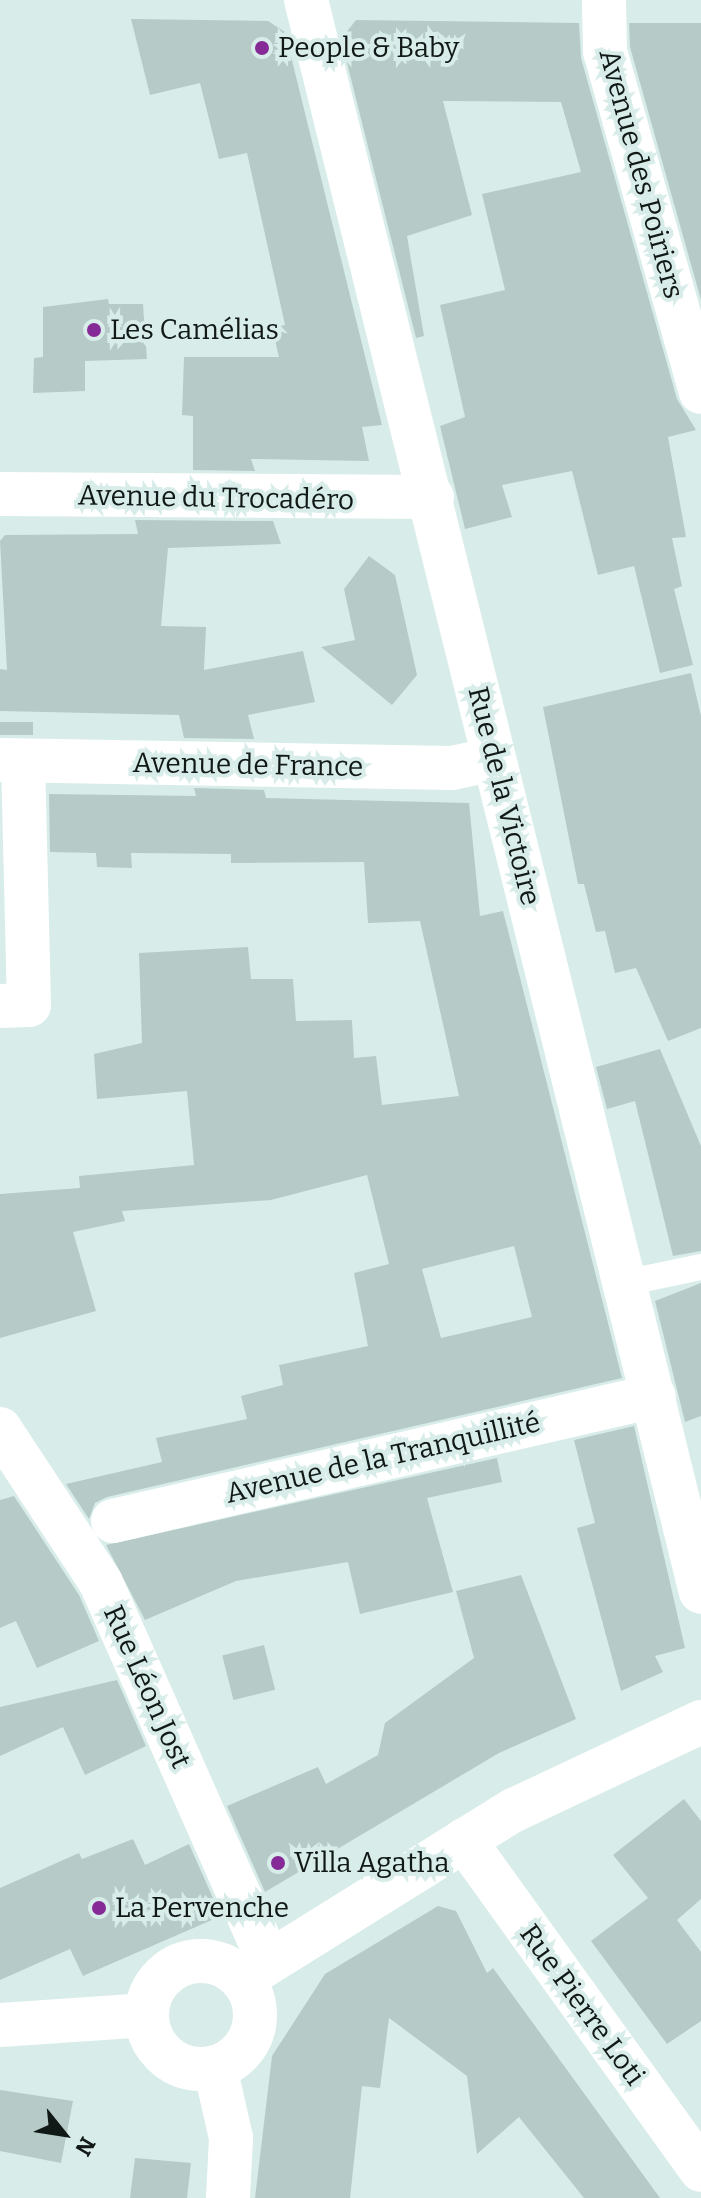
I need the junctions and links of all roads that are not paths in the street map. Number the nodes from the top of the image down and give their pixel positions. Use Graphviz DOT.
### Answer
graph roads {
  1 [pos="306,0"];
  2 [pos="604,0"];
  3 [pos="701,392"];
  4 [pos="0,494"];
  5 [pos="432,497"];
  6 [pos="494,759"];
  7 [pos="11,761"];
  8 [pos="0,1006"];
  9 [pos="701,1267"];
  10 [pos="624,1283"];
  11 [pos="654,1396"];
  12 [pos="0,1429"];
  13 [pos="113,1521"];
  14 [pos="701,1592"];
  15 [pos="701,1722"];
  16 [pos="464,1840"];
  17 [pos="255,1970"];
  18 [pos="147,2015"];
  19 [pos="0,2025"];
  20 [pos="215,2067"];
  21 [pos="701,2170"];
  22 [pos="228,2198"];
  1 -- 5 [label="street, Rue de la Victoire"];
  2 -- 3 [label="street, Avenue des Poiriers"];
  4 -- 5 [label="street, Avenue du Trocadéro"];
  5 -- 6 [label="street, Rue de la Victoire"];
  6 -- 7 [label="street, Avenue de France"];
  6 -- 10 [label="street, Rue de la Victoire"];
  7 -- 8 [label="street"];
  9 -- 10 [label="lane"];
  10 -- 11 [label="street, Rue de la Victoire"];
  11 -- 13 [label="street, Avenue de la Tranquillité"];
  11 -- 14 [label="street, Rue de la Victoire"];
  12 -- 17 [label="street, Rue Léon Jost"];
  15 -- 16 [label="street"];
  16 -- 17 [label="street"];
  16 -- 21 [label="street, Rue Pierre Loti"];
  17 -- 18 [label="street"];
  17 -- 20 [label="street"];
  18 -- 19 [label="street"];
  18 -- 20 [label="street"];
  20 -- 22 [label="street"];
}
